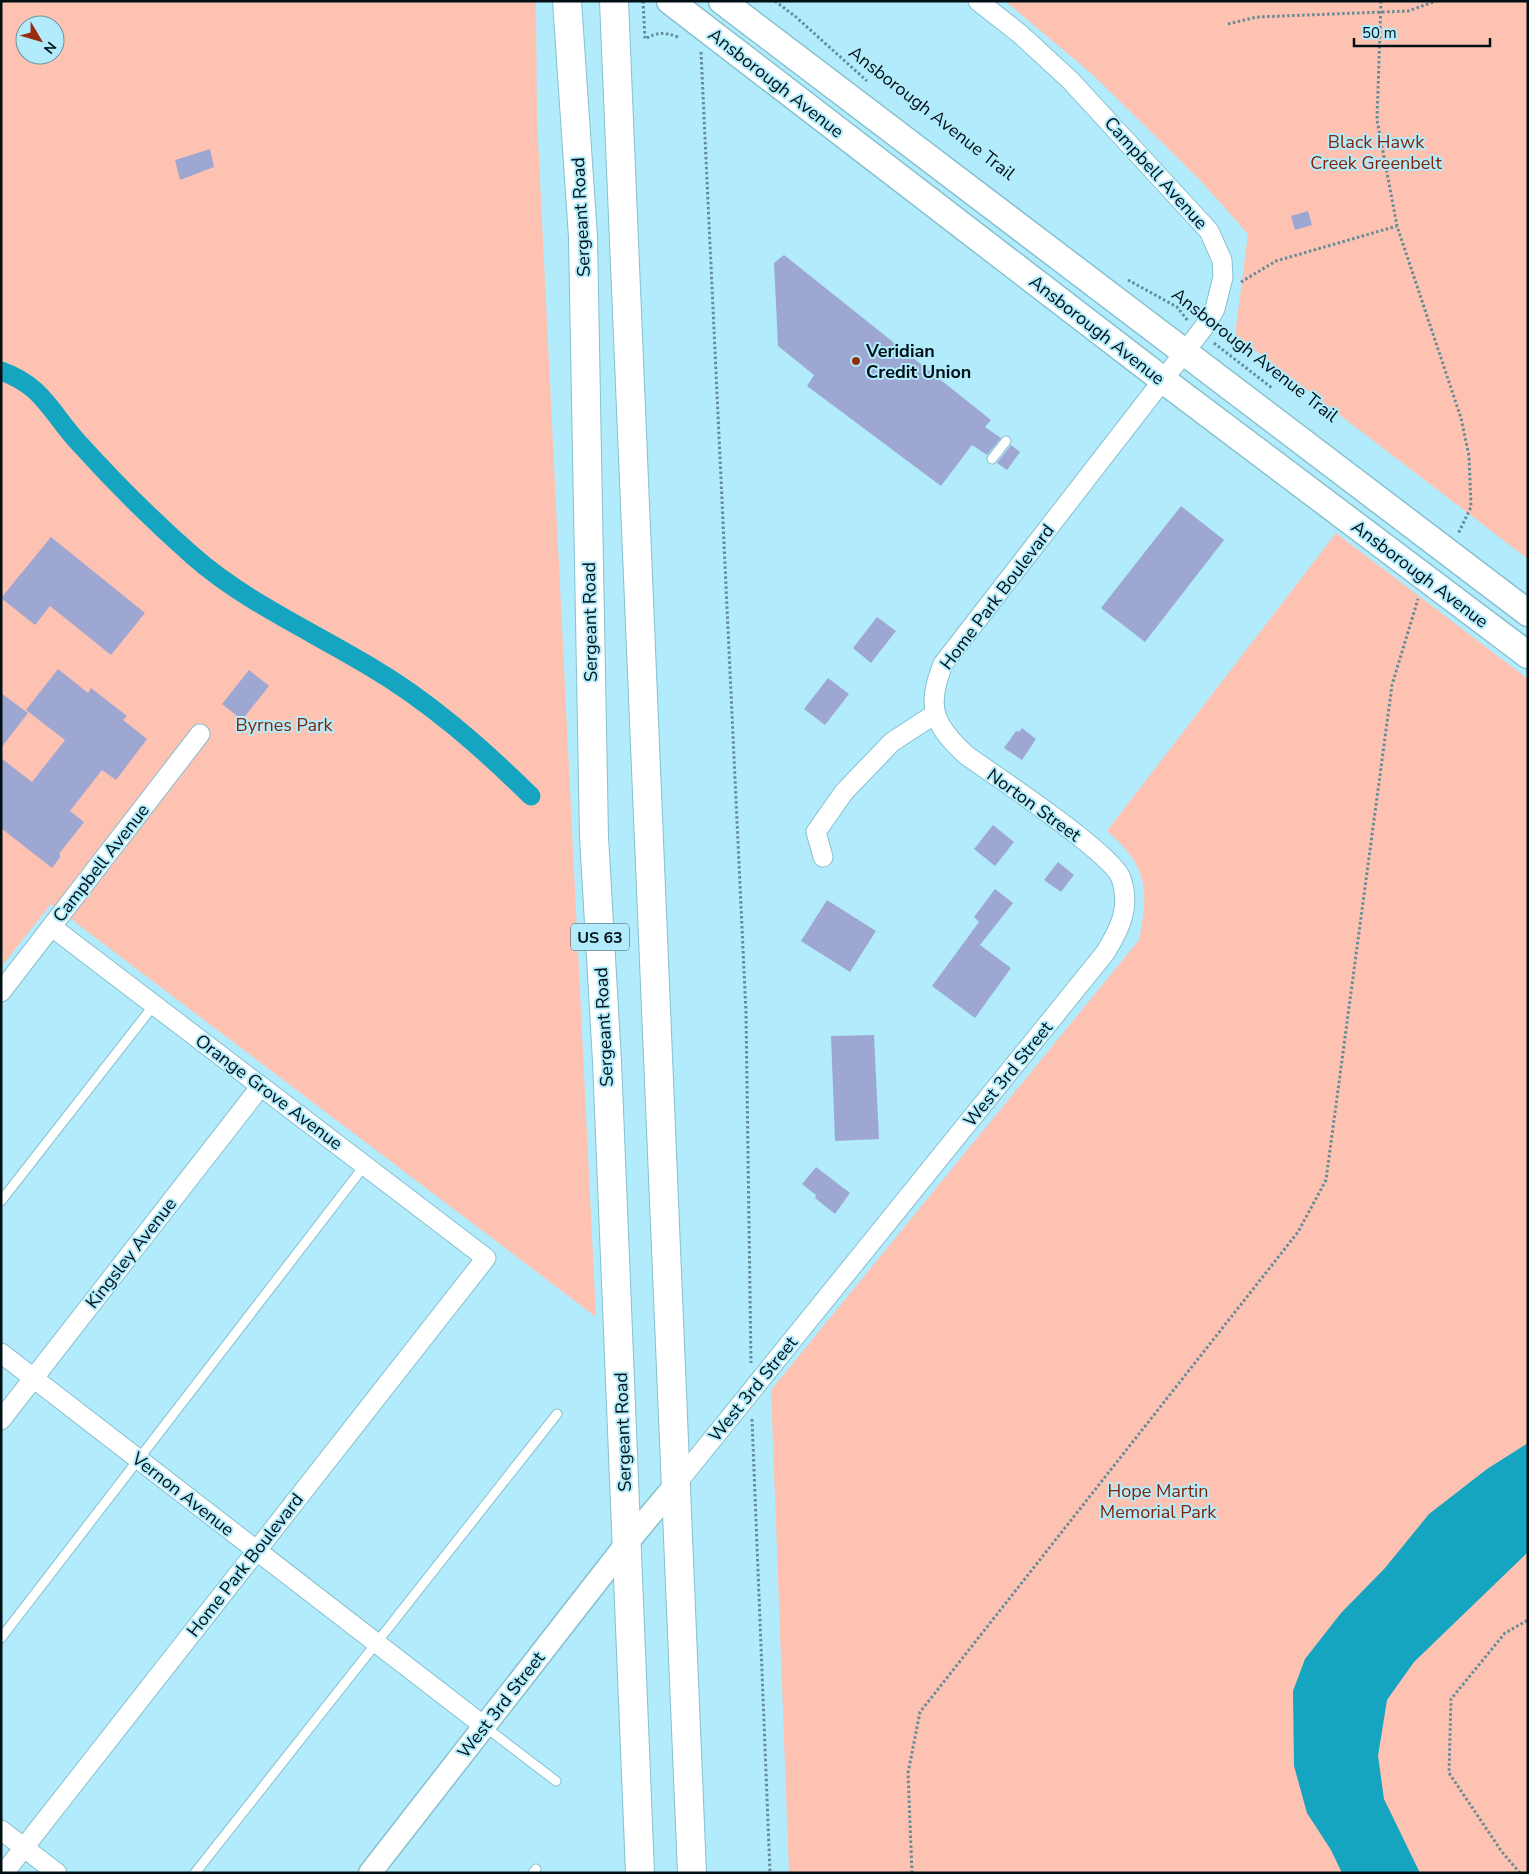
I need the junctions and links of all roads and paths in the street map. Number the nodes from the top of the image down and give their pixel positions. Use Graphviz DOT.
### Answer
graph roads {
  1 [pos="567,1"];
  2 [pos="614,1"];
  3 [pos="643,1"];
  4 [pos="670,1"];
  5 [pos="722,1"];
  6 [pos="775,1"];
  7 [pos="978,1"];
  8 [pos="1381,1"];
  9 [pos="1436,1"];
  10 [pos="1381,12"];
  11 [pos="1228,24"];
  12 [pos="685,41"];
  13 [pos="693,46"];
  14 [pos="869,83"];
  15 [pos="1397,226"];
  16 [pos="1123,277"];
  17 [pos="1220,294"];
  18 [pos="1201,332"];
  19 [pos="1185,353"];
  20 [pos="1163,380"];
  21 [pos="1279,394"];
  22 [pos="1006,441"];
  23 [pos="992,459"];
  24 [pos="1452,526"];
  25 [pos="1458,540"];
  26 [pos="1429,580"];
  27 [pos="1528,613"];
  28 [pos="1528,655"];
  29 [pos="935,714"];
  30 [pos="200,734"];
  31 [pos="823,857"];
  32 [pos="1125,900"];
  33 [pos="52,927"];
  34 [pos="1,992"];
  35 [pos="154,1005"];
  36 [pos="261,1086"];
  37 [pos="365,1165"];
  38 [pos="1,1201"];
  39 [pos="486,1258"];
  40 [pos="751,1350"];
  41 [pos="1,1353"];
  42 [pos="34,1378"];
  43 [pos="557,1414"];
  44 [pos="752,1414"];
  45 [pos="1,1420"];
  46 [pos="139,1460"];
  47 [pos="677,1483"];
  48 [pos="627,1543"];
  49 [pos="257,1550"];
  50 [pos="1528,1620"];
  51 [pos="1,1638"];
  52 [pos="376,1642"];
  53 [pos="484,1726"];
  54 [pos="556,1781"];
  55 [pos="1,1830"];
  56 [pos="24,1848"];
  57 [pos="4,1873"];
  58 [pos="57,1873"];
  59 [pos="195,1873"];
  60 [pos="370,1873"];
  61 [pos="640,1873"];
  62 [pos="692,1873"];
  63 [pos="770,1873"];
  64 [pos="912,1873"];
  65 [pos="1520,1873"];
  1 -- 48 [label="main road, Sergeant Road / US 63"];
  2 -- 47 [label="main road, US 63"];
  3 -- 12 [label="path"];
  4 -- 20 [label="main road, Ansborough Avenue"];
  5 -- 19 [label="main road, Ansborough Avenue"];
  6 -- 14 [label="path, Ansborough Avenue Trail"];
  7 -- 17 [label="street, Campbell Avenue"];
  8 -- 10 [label="path"];
  9 -- 10 [label="path"];
  10 -- 11 [label="path"];
  10 -- 15 [label="path"];
  13 -- 40 [label="path"];
  15 -- 17 [label="path"];
  15 -- 25 [label="path"];
  16 -- 18 [label="path, Ansborough Avenue Trail"];
  17 -- 18 [label="street, Campbell Avenue"];
  18 -- 19 [label="street, Campbell Avenue"];
  18 -- 21 [label="path, Ansborough Avenue Trail"];
  19 -- 20 [label="street, Campbell Avenue"];
  19 -- 25 [label="main road, Ansborough Avenue"];
  20 -- 26 [label="main road, Ansborough Avenue"];
  20 -- 29 [label="street, Home Park Boulevard"];
  22 -- 23 [label="lane"];
  24 -- 25 [label="path"];
  25 -- 27 [label="main road, Ansborough Avenue"];
  26 -- 28 [label="main road, Ansborough Avenue"];
  26 -- 64 [label="path"];
  29 -- 31 [label="street"];
  29 -- 32 [label="street, Norton Street"];
  30 -- 33 [label="street, Campbell Avenue"];
  32 -- 47 [label="street, West 3rd Street"];
  33 -- 34 [label="street, Campbell Avenue"];
  33 -- 35 [label="street, Orange Grove Avenue"];
  35 -- 36 [label="street, Orange Grove Avenue"];
  35 -- 38 [label="lane"];
  36 -- 37 [label="street, Orange Grove Avenue"];
  36 -- 42 [label="street, Kingsley Avenue"];
  37 -- 39 [label="street, Orange Grove Avenue"];
  37 -- 46 [label="lane"];
  39 -- 49 [label="street, Home Park Boulevard"];
  41 -- 42 [label="street, Vernon Avenue"];
  42 -- 45 [label="street, Kingsley Avenue"];
  42 -- 46 [label="street, Vernon Avenue"];
  43 -- 52 [label="lane"];
  44 -- 63 [label="path"];
  46 -- 49 [label="street, Vernon Avenue"];
  46 -- 51 [label="lane"];
  47 -- 48 [label="street, West 3rd Street"];
  47 -- 62 [label="main road, US 63"];
  48 -- 53 [label="street, West 3rd Street"];
  48 -- 61 [label="main road, Sergeant Road / US 63"];
  49 -- 52 [label="street, Vernon Avenue"];
  49 -- 56 [label="street, Home Park Boulevard"];
  50 -- 65 [label="path"];
  52 -- 53 [label="street, Vernon Avenue"];
  52 -- 59 [label="lane"];
  53 -- 54 [label="lane"];
  53 -- 60 [label="street, West 3rd Street"];
  55 -- 56 [label="street"];
  56 -- 57 [label="street, Home Park Boulevard"];
  56 -- 58 [label="street"];
}
